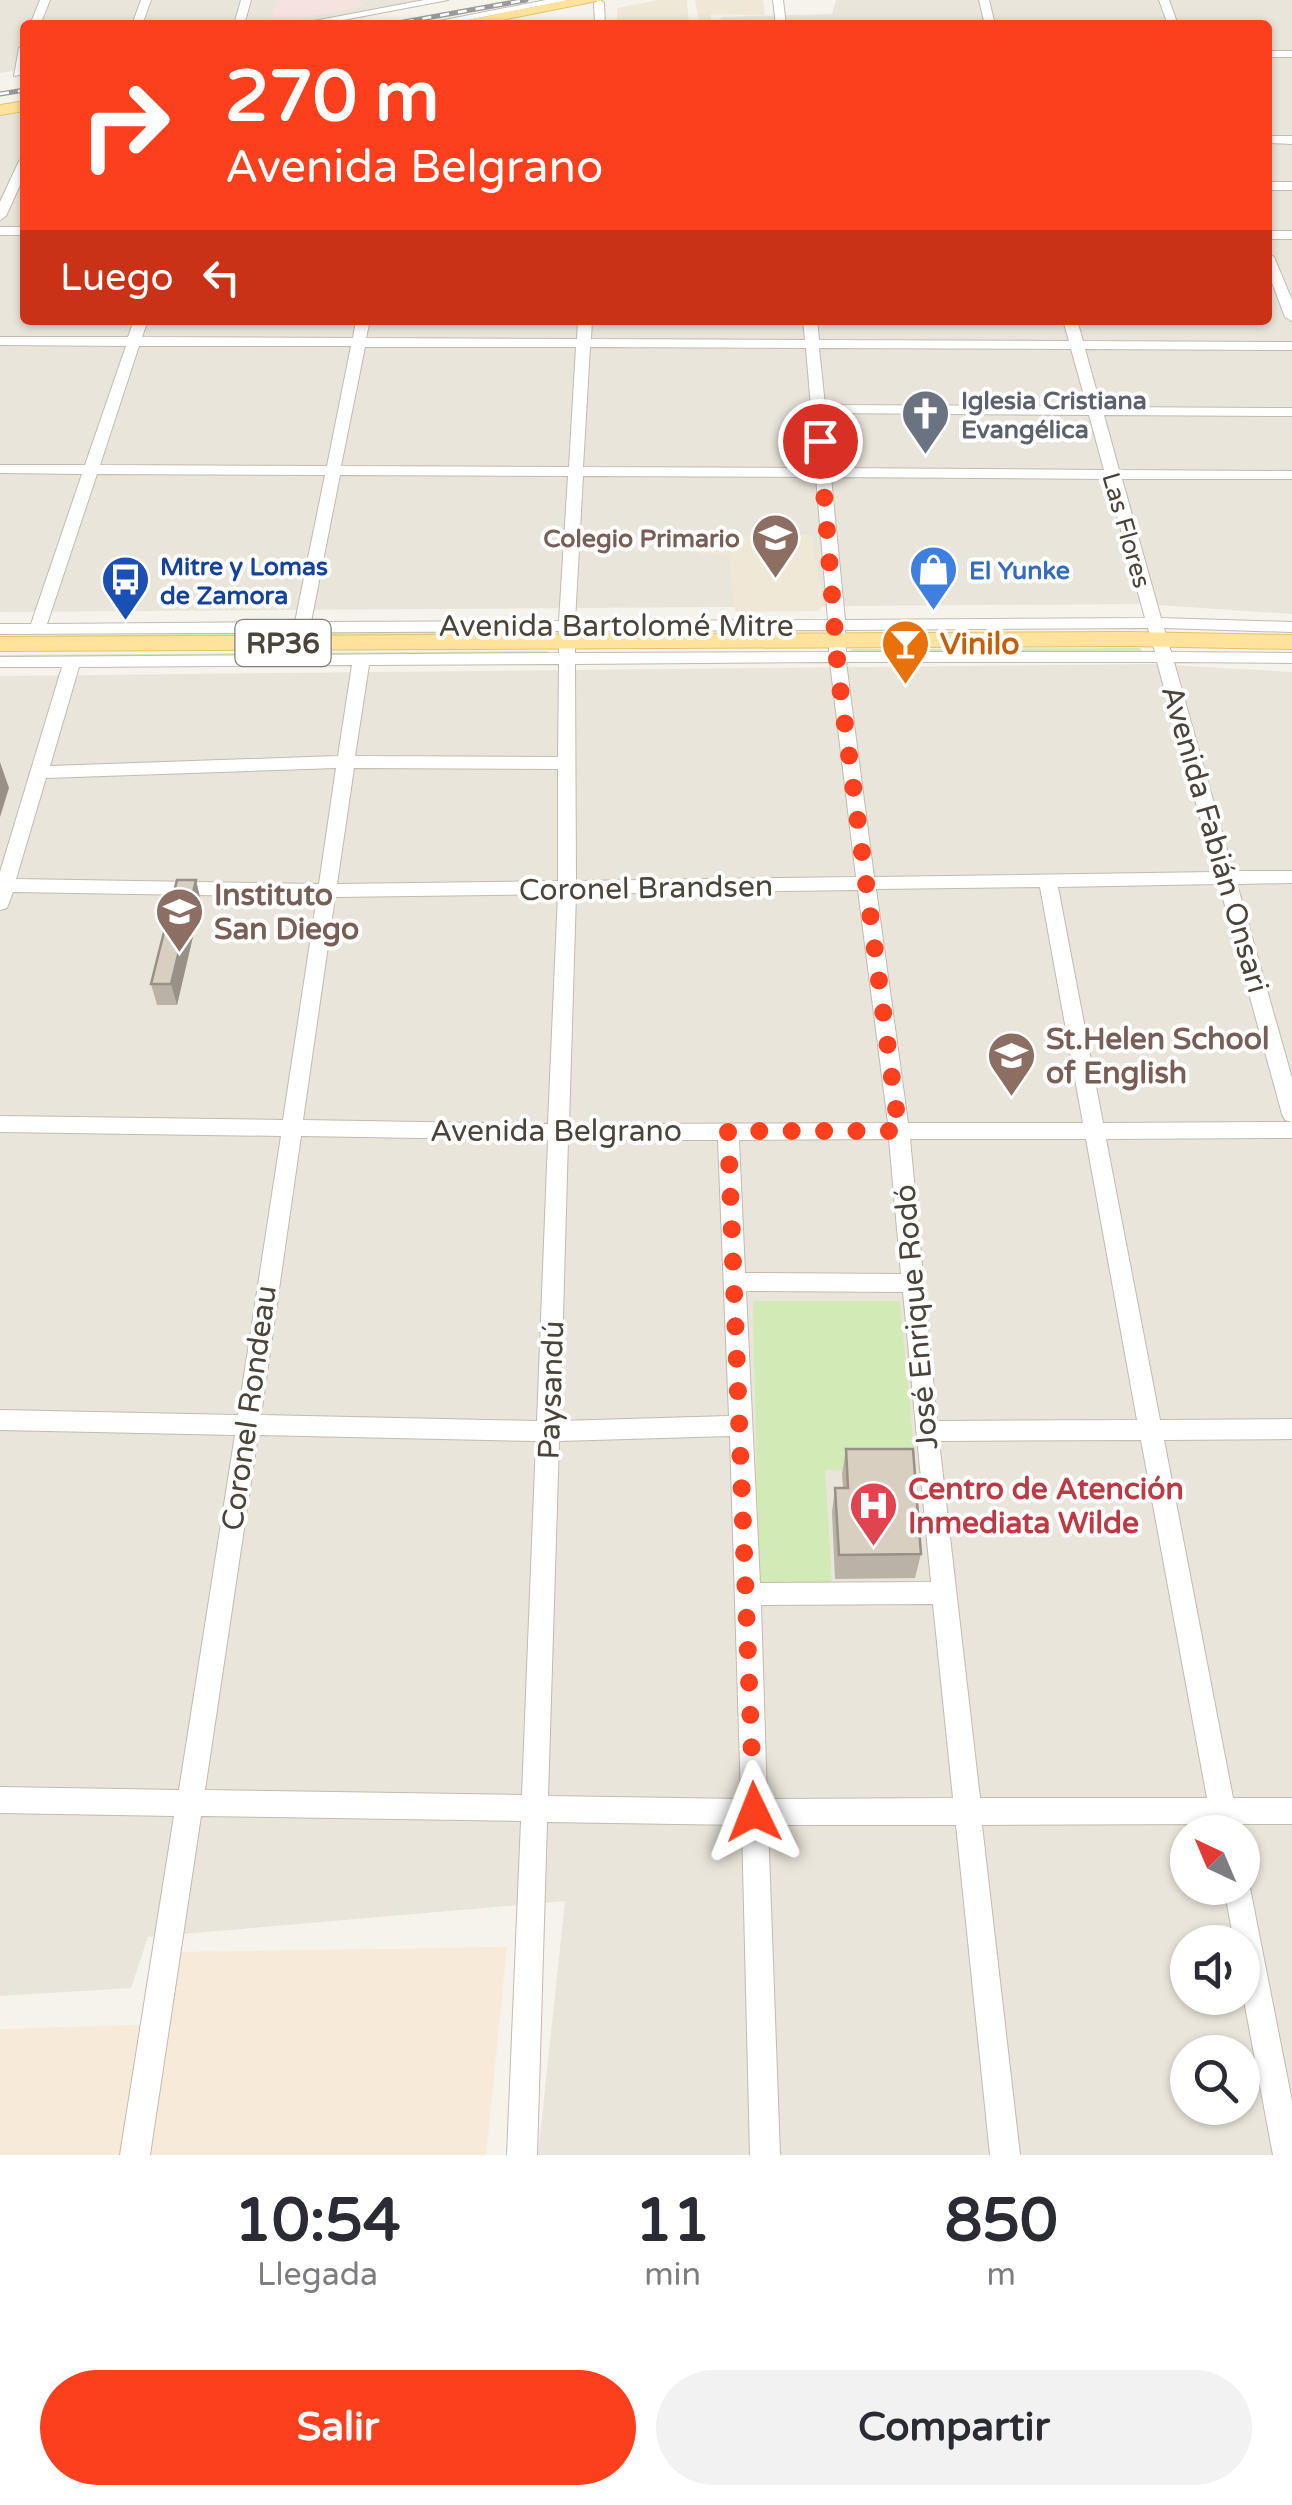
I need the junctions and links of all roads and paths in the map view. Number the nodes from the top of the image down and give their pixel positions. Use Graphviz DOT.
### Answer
graph roads {
  1 [pos="443,0"];
  2 [pos="564,0"];
  3 [pos="618,0"];
  4 [pos="597,2"];
  5 [pos="327,20"];
  6 [pos="454,20"];
  7 [pos="483,20"];
  8 [pos="505,20"];
  9 [pos="20,172"];
  10 [pos="0,216"];
  11 [pos="1272,267"];
  12 [pos="1292,318"];
  13 [pos="139,325"];
  14 [pos="362,325"];
  15 [pos="585,325"];
  16 [pos="810,325"];
  17 [pos="1071,325"];
  18 [pos="0,341"];
  19 [pos="134,341"];
  20 [pos="584,342"];
  21 [pos="358,343"];
  22 [pos="812,343"];
  23 [pos="1077,345"];
  24 [pos="1292,346"];
  25 [pos="819,409"];
  26 [pos="1094,411"];
  27 [pos="1292,412"];
  28 [pos="0,469"];
  29 [pos="92,469"];
  30 [pos="334,470"];
  31 [pos="578,470"];
  32 [pos="821,472"];
  33 [pos="1111,472"];
  34 [pos="1292,474"];
  35 [pos="1292,626"];
  36 [pos="302,627"];
  37 [pos="0,629"];
  38 [pos="37,629"];
  39 [pos="1158,640"];
  40 [pos="838,641"];
  41 [pos="567,642"];
  42 [pos="1292,642"];
  43 [pos="0,644"];
  44 [pos="1292,658"];
  45 [pos="360,660"];
  46 [pos="0,662"];
  47 [pos="72,662"];
  48 [pos="346,762"];
  49 [pos="568,763"];
  50 [pos="40,772"];
  51 [pos="1227,878"];
  52 [pos="1292,878"];
  53 [pos="1048,882"];
  54 [pos="869,884"];
  55 [pos="567,889"];
  56 [pos="2,891"];
  57 [pos="328,891"];
  58 [pos="1292,1114"];
  59 [pos="0,1124"];
  60 [pos="289,1128"];
  61 [pos="1096,1130"];
  62 [pos="1292,1130"];
  63 [pos="728,1131"];
  64 [pos="899,1131"];
  65 [pos="560,1132"];
  66 [pos="736,1282"];
  67 [pos="913,1283"];
  68 [pos="0,1420"];
  69 [pos="740,1426"];
  70 [pos="248,1427"];
  71 [pos="1152,1428"];
  72 [pos="1292,1429"];
  73 [pos="550,1431"];
  74 [pos="927,1431"];
  75 [pos="944,1593"];
  76 [pos="748,1594"];
  77 [pos="0,1800"];
  78 [pos="188,1806"];
  79 [pos="535,1810"];
  80 [pos="1292,1811"];
  81 [pos="754,1812"];
  82 [pos="969,1813"];
  83 [pos="1223,1815"];
  84 [pos="1260,1816"];
  85 [pos="1170,1820"];
  86 [pos="1240,1905"];
  87 [pos="135,2155"];
  88 [pos="522,2155"];
  89 [pos="764,2155"];
  90 [pos="1004,2155"];
  91 [pos="1288,2155"];
  1 -- 5 [label="street"];
  2 -- 6 [label="street"];
  3 -- 4 [label="main road"];
  4 -- 7 [label="main road"];
  4 -- 8 [label="main road"];
  9 -- 10 [label="street"];
  11 -- 12 [label="street"];
  13 -- 19 [label="street"];
  14 -- 21 [label="street"];
  15 -- 20 [label="street, Paysandú"];
  16 -- 22 [label="street, José Enrique Rodó"];
  17 -- 23 [label="street, Las Flores"];
  18 -- 19 [label="street"];
  19 -- 21 [label="street"];
  19 -- 29 [label="street"];
  20 -- 21 [label="street"];
  20 -- 22 [label="street"];
  20 -- 31 [label="street, Paysandú"];
  21 -- 30 [label="street"];
  22 -- 23 [label="street"];
  22 -- 25 [label="street, José Enrique Rodó"];
  23 -- 24 [label="street"];
  23 -- 26 [label="street, Las Flores"];
  25 -- 26 [label="street"];
  25 -- 32 [label="street, José Enrique Rodó"];
  26 -- 27 [label="street"];
  26 -- 33 [label="street, Las Flores"];
  28 -- 29 [label="street"];
  29 -- 30 [label="street"];
  29 -- 38 [label="street"];
  30 -- 31 [label="street"];
  30 -- 36 [label="street"];
  31 -- 32 [label="street"];
  31 -- 41 [label="street, Paysandú"];
  32 -- 33 [label="street"];
  32 -- 40 [label="street, José Enrique Rodó"];
  33 -- 34 [label="street"];
  33 -- 39 [label="street, Las Flores"];
  35 -- 39 [label="street, Avenida Bartolomé Mitre"];
  36 -- 38 [label="street, Avenida Bartolomé Mitre"];
  36 -- 41 [label="street, Avenida Bartolomé Mitre"];
  37 -- 38 [label="street, Avenida Bartolomé Mitre"];
  39 -- 40 [label="main road, Avenida Bartolomé Mitre / RP36"];
  39 -- 42 [label="main road, Avenida Bartolomé Mitre / RP36"];
  39 -- 44 [label="street, Avenida Bartolomé Mitre"];
  39 -- 51 [label="street, Avenida Fabián Onsari"];
  40 -- 41 [label="main road, Avenida Bartolomé Mitre / RP36"];
  40 -- 54 [label="street, José Enrique Rodó"];
  41 -- 43 [label="main road, Avenida Bartolomé Mitre / RP36"];
  41 -- 45 [label="street, Avenida Bartolomé Mitre"];
  41 -- 49 [label="street, Paysandú"];
  45 -- 47 [label="street, Avenida Bartolomé Mitre"];
  45 -- 48 [label="street, Coronel Rondeau"];
  46 -- 47 [label="street, Avenida Bartolomé Mitre"];
  47 -- 50 [label="street"];
  48 -- 49 [label="street"];
  48 -- 50 [label="street"];
  48 -- 57 [label="street, Coronel Rondeau"];
  49 -- 55 [label="street, Paysandú"];
  50 -- 56 [label="street"];
  51 -- 52 [label="street, Coronel Brandsen"];
  51 -- 53 [label="street, Coronel Brandsen"];
  51 -- 58 [label="street, Avenida Fabián Onsari"];
  53 -- 54 [label="street, Coronel Brandsen"];
  53 -- 61 [label="street"];
  54 -- 55 [label="street, Coronel Brandsen"];
  54 -- 64 [label="street, José Enrique Rodó"];
  55 -- 57 [label="street, Coronel Brandsen"];
  55 -- 65 [label="street, Paysandú"];
  56 -- 57 [label="street, Coronel Brandsen"];
  57 -- 60 [label="street, Coronel Rondeau"];
  59 -- 60 [label="street, Avenida Belgrano"];
  60 -- 65 [label="street, Avenida Belgrano"];
  60 -- 70 [label="street, Coronel Rondeau"];
  61 -- 62 [label="street, Avenida Belgrano"];
  61 -- 64 [label="street, Avenida Belgrano"];
  61 -- 71 [label="street"];
  63 -- 64 [label="street, Avenida Belgrano"];
  63 -- 65 [label="street, Avenida Belgrano"];
  63 -- 66 [label="street"];
  64 -- 67 [label="street, José Enrique Rodó"];
  65 -- 73 [label="street, Paysandú"];
  66 -- 67 [label="street"];
  66 -- 69 [label="street"];
  67 -- 74 [label="street, José Enrique Rodó"];
  68 -- 70 [label="street"];
  69 -- 73 [label="street"];
  69 -- 76 [label="street"];
  70 -- 73 [label="street"];
  70 -- 78 [label="street, Coronel Rondeau"];
  71 -- 72 [label="street"];
  71 -- 74 [label="street"];
  71 -- 83 [label="street"];
  73 -- 79 [label="street, Paysandú"];
  74 -- 75 [label="street, José Enrique Rodó"];
  75 -- 76 [label="street"];
  75 -- 82 [label="street, José Enrique Rodó"];
  76 -- 81 [label="street"];
  77 -- 78 [label="street"];
  78 -- 79 [label="street"];
  78 -- 87 [label="street, Coronel Rondeau"];
  79 -- 81 [label="street"];
  79 -- 88 [label="street, Paysandú"];
  80 -- 84 [label="street"];
  81 -- 82 [label="street"];
  81 -- 89 [label="street"];
  82 -- 85 [label="street"];
  82 -- 90 [label="street, José Enrique Rodó"];
  86 -- 91 [label="street"];
}
